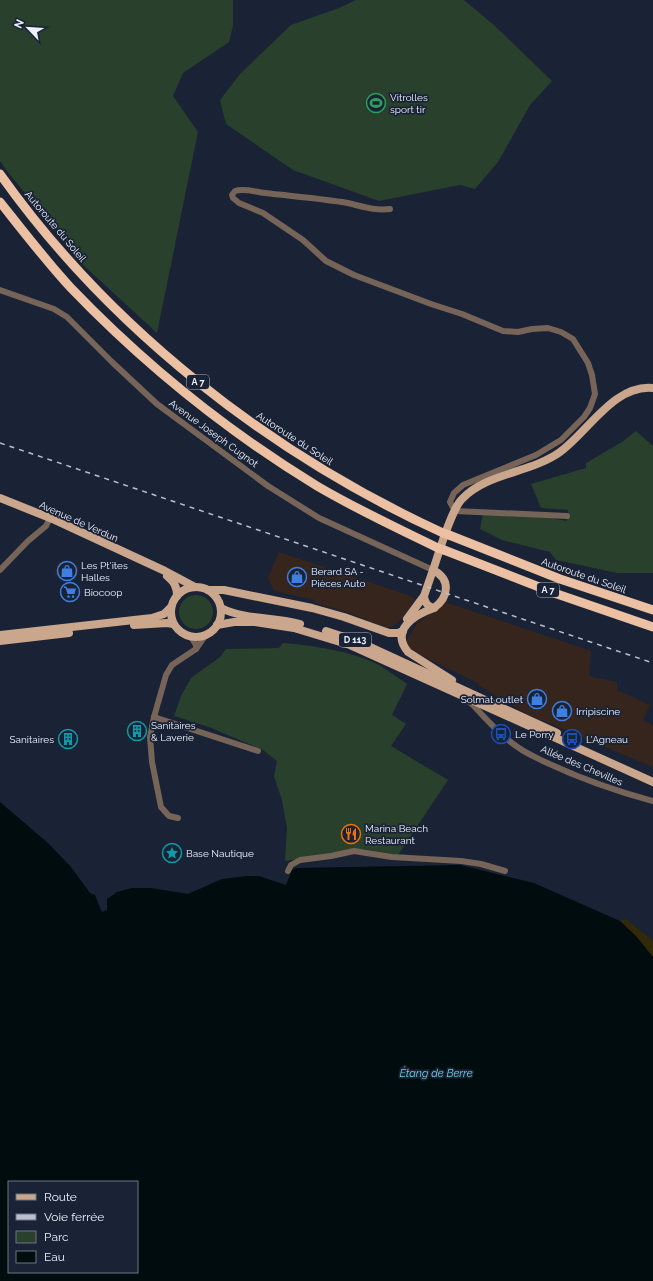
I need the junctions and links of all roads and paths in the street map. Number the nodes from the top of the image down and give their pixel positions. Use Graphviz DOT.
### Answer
graph roads {
  1 [pos="0,174"];
  2 [pos="0,202"];
  3 [pos="390,209"];
  4 [pos="0,290"];
  5 [pos="653,388"];
  6 [pos="0,498"];
  7 [pos="455,511"];
  8 [pos="567,516"];
  9 [pos="50,518"];
  10 [pos="150,564"];
  11 [pos="0,570"];
  12 [pos="433,570"];
  13 [pos="196,587"];
  14 [pos="208,590"];
  15 [pos="224,590"];
  16 [pos="177,596"];
  17 [pos="424,596"];
  18 [pos="217,599"];
  19 [pos="171,607"];
  20 [pos="221,608"];
  21 [pos="434,608"];
  22 [pos="653,610"];
  23 [pos="174,624"];
  24 [pos="218,625"];
  25 [pos="653,627"];
  26 [pos="403,631"];
  27 [pos="385,632"];
  28 [pos="0,635"];
  29 [pos="205,636"];
  30 [pos="191,637"];
  31 [pos="0,641"];
  32 [pos="196,649"];
  33 [pos="453,692"];
  34 [pos="482,698"];
  35 [pos="154,717"];
  36 [pos="258,751"];
  37 [pos="653,776"];
  38 [pos="653,782"];
  39 [pos="653,801"];
  40 [pos="178,818"];
  41 [pos="288,871"];
  42 [pos="505,871"];
  1 -- 22 [label="highway, Autoroute du Soleil / A 7"];
  2 -- 25 [label="highway, A 7"];
  3 -- 7 [label="street"];
  4 -- 12 [label="street, Avenue Joseph Cugnot"];
  5 -- 7 [label="main road"];
  6 -- 9 [label="main road, Avenue de Verdun"];
  7 -- 8 [label="street"];
  7 -- 12 [label="main road"];
  9 -- 10 [label="main road, Avenue de Verdun"];
  9 -- 11 [label="street"];
  10 -- 13 [label="main road"];
  10 -- 16 [label="main road"];
  12 -- 17 [label="main road"];
  12 -- 21 [label="main road"];
  13 -- 14 [label="main road"];
  13 -- 16 [label="main road"];
  14 -- 15 [label="main road"];
  14 -- 18 [label="main road"];
  15 -- 18 [label="main road"];
  15 -- 27 [label="main road"];
  16 -- 19 [label="main road"];
  17 -- 21 [label="main road"];
  17 -- 27 [label="main road"];
  18 -- 20 [label="main road"];
  19 -- 23 [label="main road"];
  19 -- 28 [label="main road"];
  20 -- 24 [label="main road"];
  20 -- 34 [label="main road, D 113"];
  21 -- 26 [label="main road"];
  23 -- 30 [label="main road"];
  23 -- 31 [label="main road"];
  24 -- 29 [label="main road"];
  24 -- 33 [label="main road, D 113"];
  26 -- 27 [label="main road"];
  26 -- 34 [label="main road"];
  29 -- 30 [label="main road"];
  29 -- 32 [label="street"];
  30 -- 32 [label="street"];
  32 -- 35 [label="street"];
  33 -- 38 [label="main road, D 113"];
  33 -- 39 [label="street, Allée des Chevilles"];
  34 -- 37 [label="main road, D 113"];
  35 -- 36 [label="street"];
  35 -- 40 [label="street"];
  41 -- 42 [label="street"];
}
